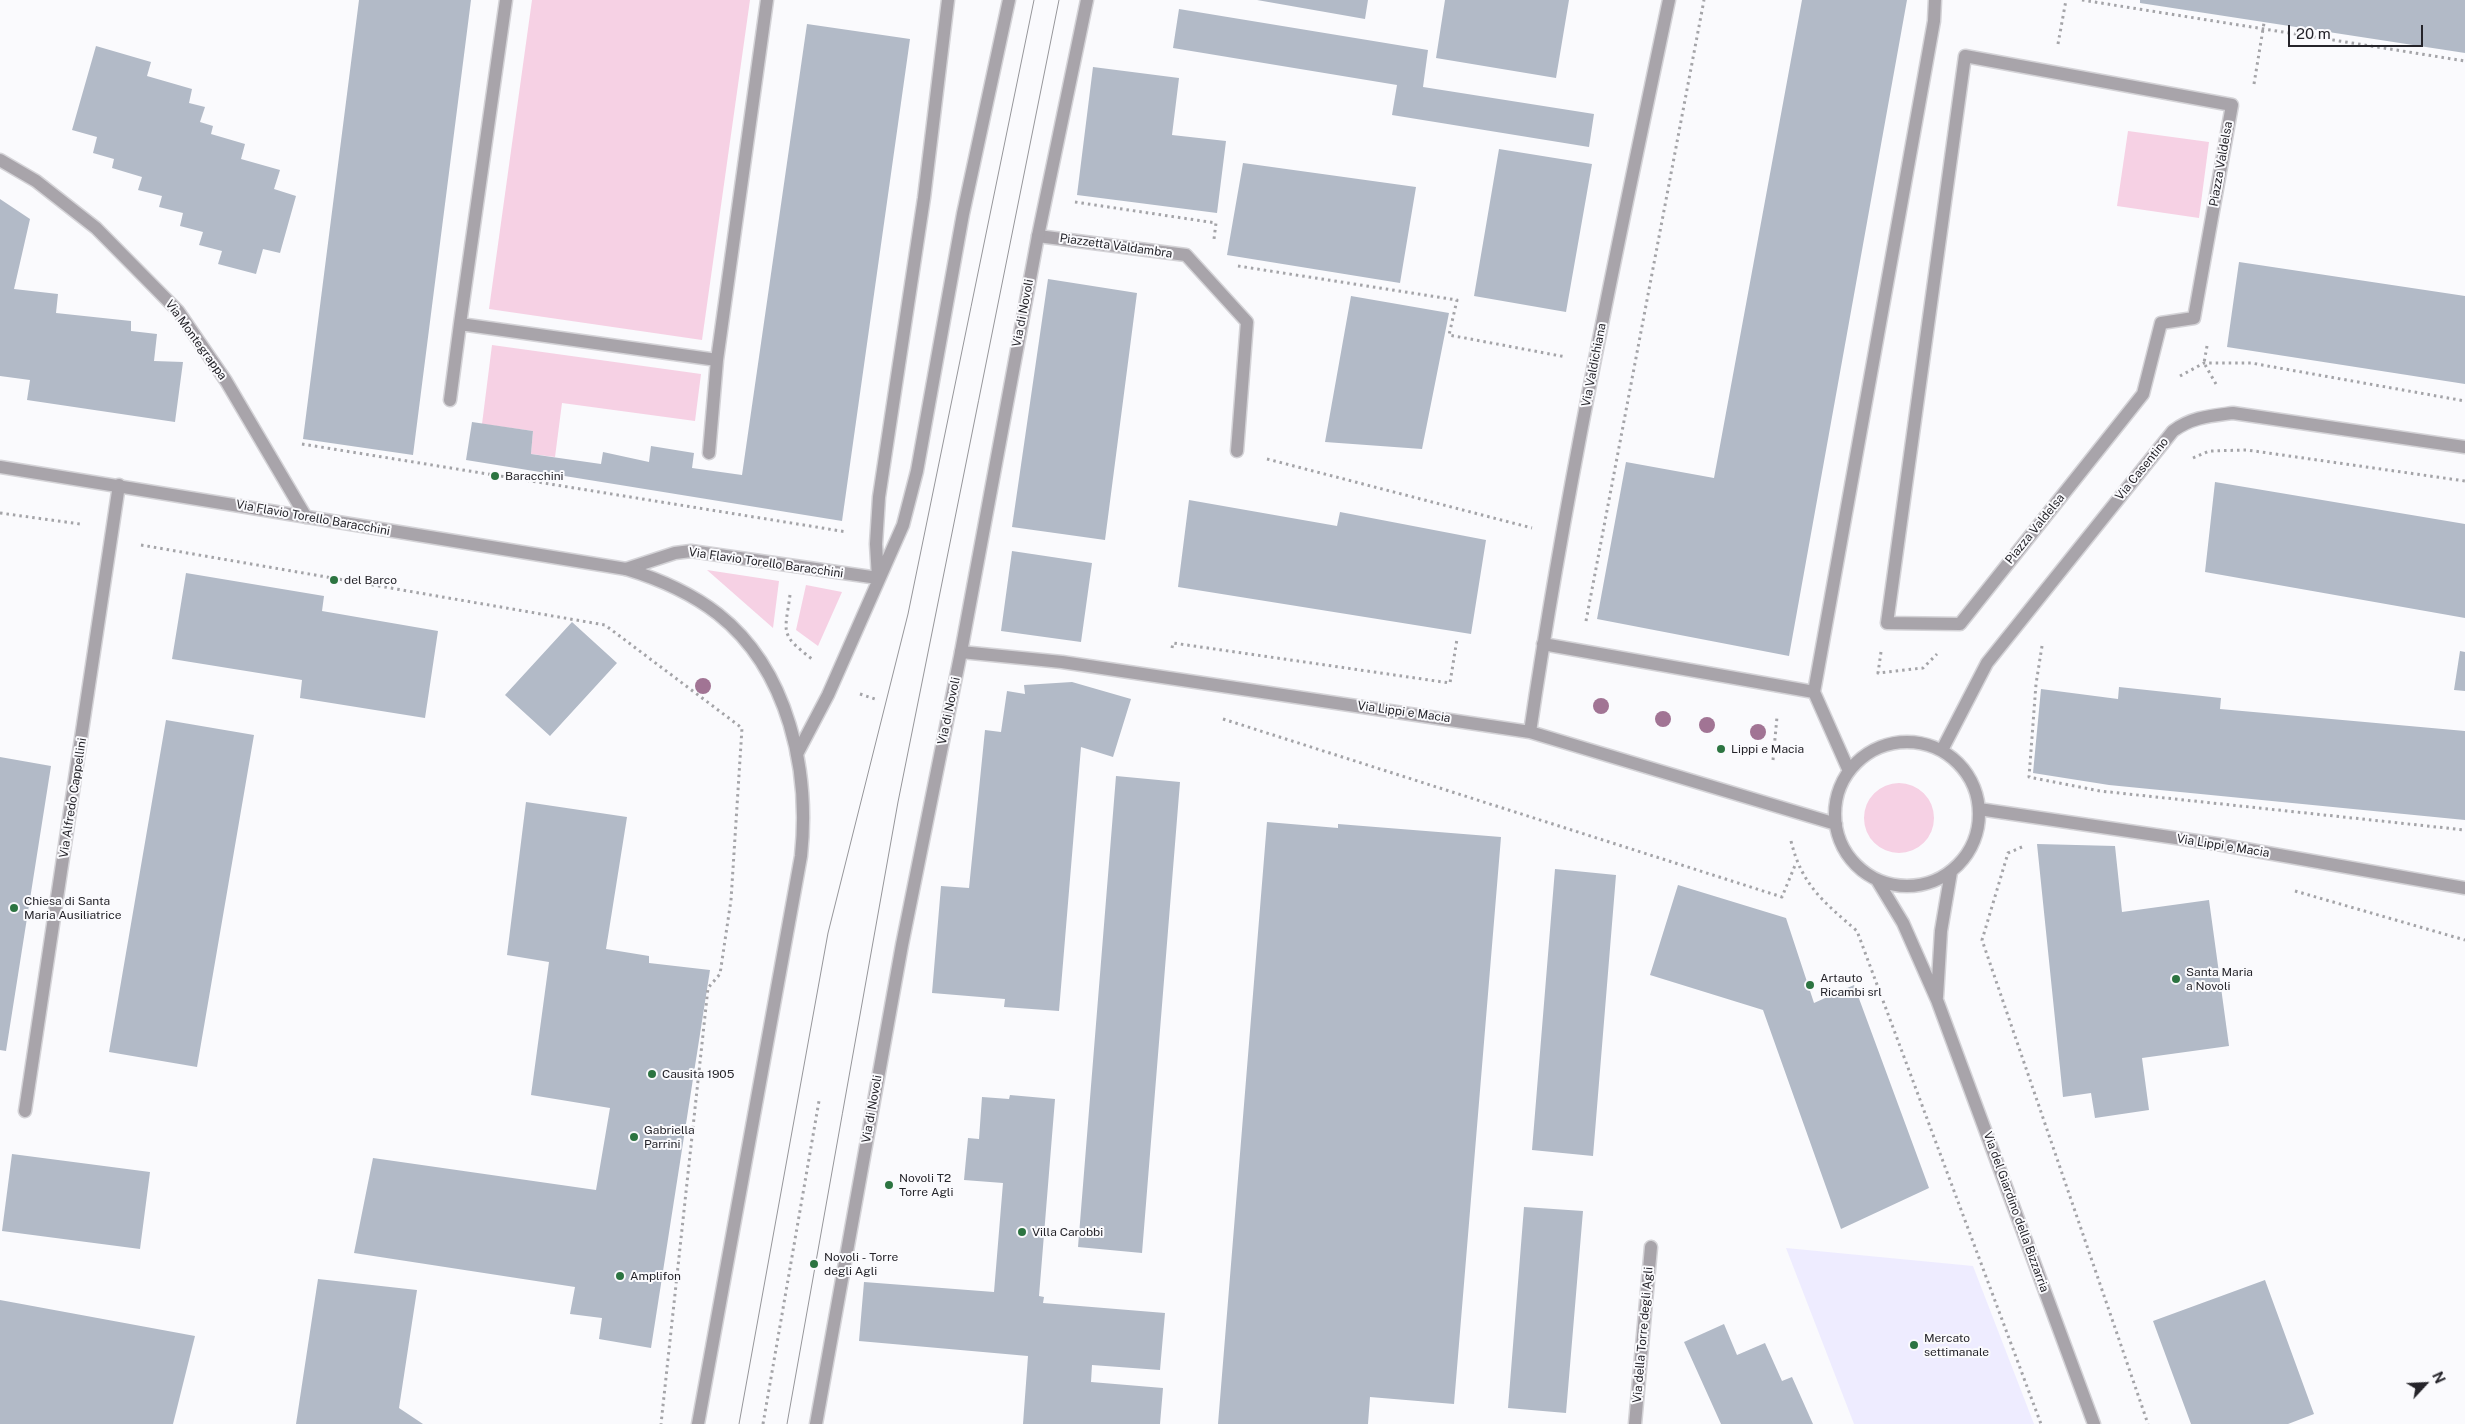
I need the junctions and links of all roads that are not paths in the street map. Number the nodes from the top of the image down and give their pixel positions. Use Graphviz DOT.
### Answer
graph roads {
  1 [pos="506,0"];
  2 [pos="767,0"];
  3 [pos="948,0"];
  4 [pos="1009,0"];
  5 [pos="1087,0"];
  6 [pos="1669,0"];
  7 [pos="1935,0"];
  8 [pos="1965,56"];
  9 [pos="0,160"];
  10 [pos="1038,236"];
  11 [pos="460,324"];
  12 [pos="717,360"];
  13 [pos="450,400"];
  14 [pos="2465,447"];
  15 [pos="1237,451"];
  16 [pos="708,452"];
  17 [pos="0,467"];
  18 [pos="119,485"];
  19 [pos="306,517"];
  20 [pos="626,569"];
  21 [pos="878,578"];
  22 [pos="1543,644"];
  23 [pos="961,652"];
  24 [pos="1814,692"];
  25 [pos="1530,732"];
  26 [pos="1942,750"];
  27 [pos="797,754"];
  28 [pos="1849,771"];
  29 [pos="1979,809"];
  30 [pos="1836,824"];
  31 [pos="1951,872"];
  32 [pos="1877,880"];
  33 [pos="2465,888"];
  34 [pos="1937,1000"];
  35 [pos="25,1110"];
  36 [pos="1650,1247"];
  37 [pos="698,1424"];
  38 [pos="816,1424"];
  39 [pos="1635,1424"];
  40 [pos="2094,1424"];
  1 -- 11 [label="street"];
  2 -- 12 [label="street"];
  3 -- 21 [label="street"];
  4 -- 21 [label="street"];
  5 -- 10 [label="street, Via di Novoli"];
  6 -- 22 [label="street, Via Valdichiana"];
  7 -- 24 [label="street"];
  8 -- 8 [label="street, Piazza Valdelsa"];
  9 -- 19 [label="street, Via Montegrappa"];
  10 -- 15 [label="street, Piazzetta Valdambra"];
  10 -- 23 [label="street, Via di Novoli"];
  11 -- 12 [label="street"];
  11 -- 13 [label="street"];
  12 -- 16 [label="street"];
  14 -- 26 [label="street, Via Casentino"];
  17 -- 18 [label="street, Via Flavio Torello Baracchini"];
  18 -- 19 [label="street, Via Flavio Torello Baracchini"];
  18 -- 35 [label="street, Via Alfredo Cappellini"];
  19 -- 20 [label="street, Via Flavio Torello Baracchini"];
  20 -- 21 [label="street, Via Flavio Torello Baracchini"];
  20 -- 27 [label="street, Via Flavio Torello Baracchini"];
  21 -- 27 [label="street"];
  22 -- 24 [label="street"];
  22 -- 25 [label="street, Via Valdichiana"];
  23 -- 25 [label="street, Via Lippi e Macia"];
  23 -- 38 [label="street, Via di Novoli"];
  24 -- 28 [label="street"];
  25 -- 30 [label="street, Via Lippi e Macia"];
  26 -- 28 [label="street"];
  26 -- 29 [label="street"];
  27 -- 37 [label="street"];
  28 -- 30 [label="street"];
  29 -- 31 [label="street"];
  29 -- 33 [label="street, Via Lippi e Macia"];
  30 -- 32 [label="street"];
  31 -- 32 [label="street"];
  31 -- 34 [label="street, Via del Giardino della Bizzarria"];
  32 -- 34 [label="street, Via del Giardino della Bizzarria"];
  34 -- 40 [label="street, Via del Giardino della Bizzarria"];
  36 -- 39 [label="street, Via della Torre degli Agli"];
}
